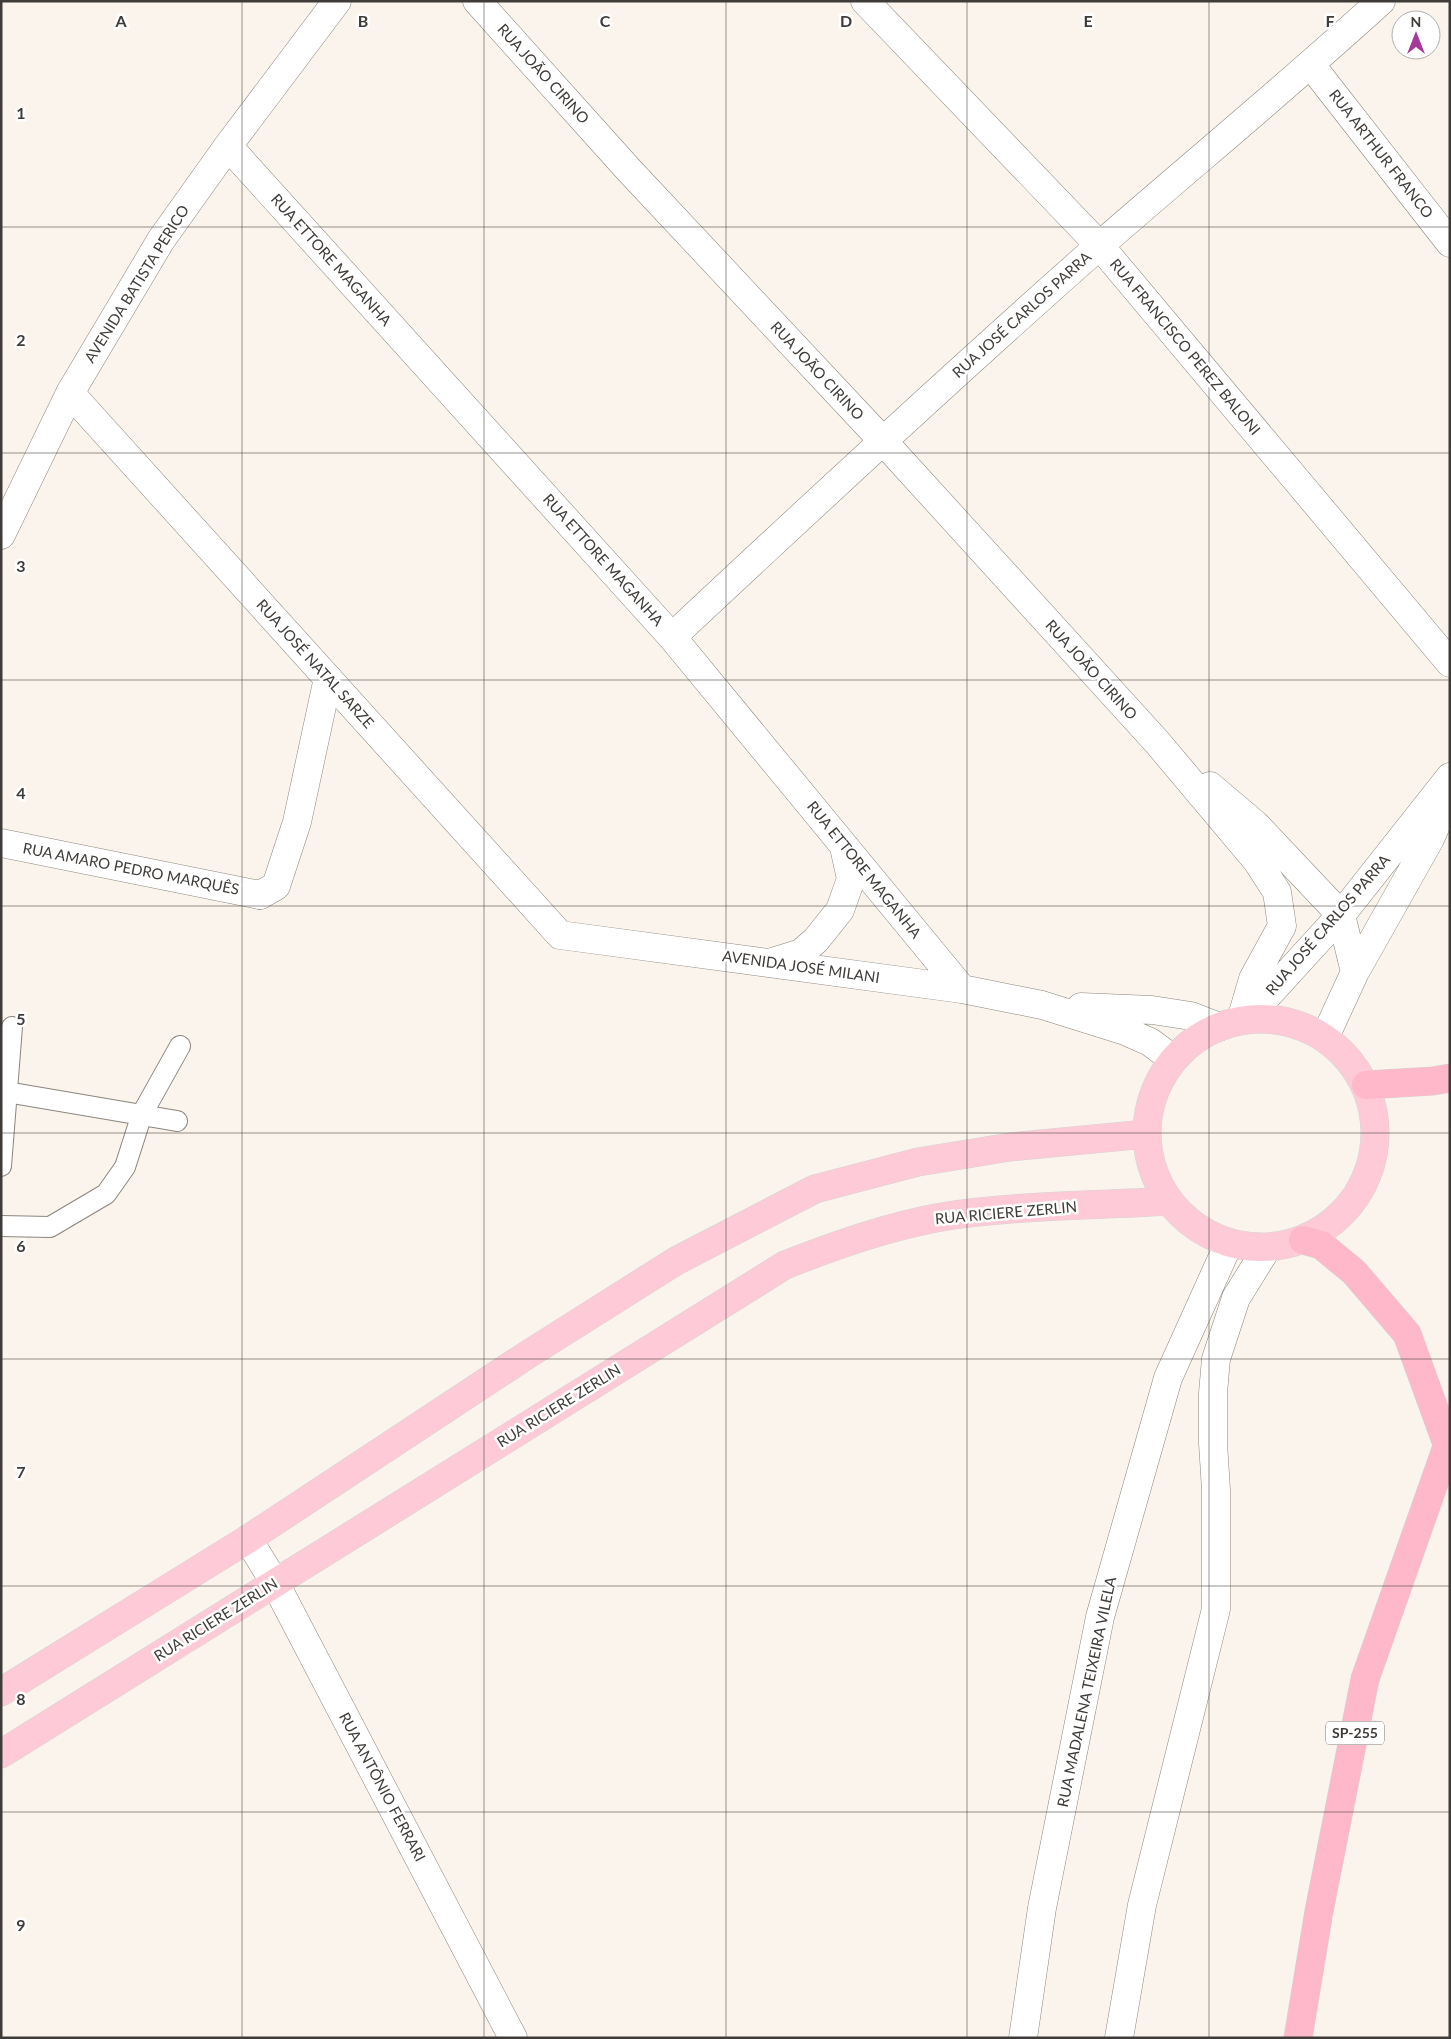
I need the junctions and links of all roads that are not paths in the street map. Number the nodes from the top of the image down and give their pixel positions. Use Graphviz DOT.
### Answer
graph roads {
  1 [pos="337,1"];
  2 [pos="477,1"];
  3 [pos="1381,1"];
  4 [pos="876,5"];
  5 [pos="1311,65"];
  6 [pos="228,146"];
  7 [pos="1450,243"];
  8 [pos="1100,246"];
  9 [pos="70,393"];
  10 [pos="882,440"];
  11 [pos="1,535"];
  12 [pos="672,637"];
  13 [pos="1450,663"];
  14 [pos="328,678"];
  15 [pos="1157,742"];
  16 [pos="1448,781"];
  17 [pos="1,843"];
  18 [pos="844,845"];
  19 [pos="1340,915"];
  20 [pos="560,935"];
  21 [pos="770,963"];
  22 [pos="1354,972"];
  23 [pos="962,988"];
  24 [pos="1042,1005"];
  25 [pos="1235,1022"];
  26 [pos="12,1026"];
  27 [pos="1325,1037"];
  28 [pos="180,1046"];
  29 [pos="1173,1059"];
  30 [pos="1450,1078"];
  31 [pos="1366,1085"];
  32 [pos="4,1092"];
  33 [pos="142,1114"];
  34 [pos="177,1120"];
  35 [pos="1146,1134"];
  36 [pos="1,1166"];
  37 [pos="1168,1201"];
  38 [pos="1,1226"];
  39 [pos="1303,1240"];
  40 [pos="1229,1243"];
  41 [pos="1267,1248"];
  42 [pos="1449,1441"];
  43 [pos="248,1539"];
  44 [pos="275,1583"];
  45 [pos="1,1692"];
  46 [pos="1,1754"];
  47 [pos="513,2038"];
  48 [pos="1023,2038"];
  49 [pos="1119,2038"];
  50 [pos="1298,2038"];
  1 -- 6 [label="street, AVENIDA BATISTA PERICO"];
  2 -- 10 [label="street, RUA JOÃO CIRINO"];
  3 -- 5 [label="street, RUA JOSÉ CARLOS PARRA"];
  4 -- 8 [label="street, RUA FRANCISCO PEREZ BALONI"];
  5 -- 7 [label="street, RUA ARTHUR FRANCO"];
  5 -- 8 [label="street, RUA JOSÉ CARLOS PARRA"];
  6 -- 9 [label="street, AVENIDA BATISTA PERICO"];
  6 -- 12 [label="street, RUA ETTORE MAGANHA"];
  8 -- 10 [label="street, RUA JOSÉ CARLOS PARRA"];
  8 -- 13 [label="street, RUA FRANCISCO PEREZ BALONI"];
  9 -- 11 [label="street, AVENIDA BATISTA PERICO"];
  9 -- 14 [label="street, RUA JOSÉ NATAL SARZE"];
  10 -- 12 [label="street, RUA JOSÉ CARLOS PARRA"];
  10 -- 15 [label="street, RUA JOÃO CIRINO"];
  12 -- 18 [label="street, RUA ETTORE MAGANHA"];
  14 -- 17 [label="street, RUA AMARO PEDRO MARQUÊS"];
  14 -- 20 [label="street, RUA JOSÉ NATAL SARZE"];
  15 -- 19 [label="street"];
  15 -- 25 [label="street"];
  16 -- 19 [label="street, RUA JOSÉ CARLOS PARRA"];
  16 -- 22 [label="street, RUA JOSÉ CARLOS PARRA"];
  18 -- 21 [label="street"];
  18 -- 23 [label="street, RUA ETTORE MAGANHA"];
  19 -- 22 [label="street"];
  19 -- 25 [label="street, RUA JOSÉ CARLOS PARRA"];
  20 -- 21 [label="street, AVENIDA JOSÉ MILANI"];
  21 -- 23 [label="street, AVENIDA JOSÉ MILANI"];
  22 -- 27 [label="street, RUA JOSÉ CARLOS PARRA"];
  23 -- 24 [label="street, AVENIDA JOSÉ MILANI"];
  24 -- 25 [label="street, AVENIDA JOSÉ MILANI"];
  24 -- 29 [label="street, AVENIDA JOSÉ MILANI"];
  25 -- 27 [label="main road"];
  25 -- 29 [label="main road"];
  26 -- 32 [label="lane"];
  27 -- 31 [label="main road"];
  28 -- 33 [label="lane"];
  29 -- 35 [label="main road"];
  30 -- 31 [label="highway"];
  31 -- 39 [label="main road"];
  32 -- 33 [label="lane"];
  32 -- 36 [label="lane"];
  33 -- 34 [label="lane"];
  33 -- 38 [label="lane"];
  35 -- 37 [label="main road"];
  35 -- 43 [label="main road"];
  37 -- 40 [label="main road"];
  37 -- 44 [label="main road, RUA RICIERE ZERLIN"];
  39 -- 41 [label="main road"];
  39 -- 42 [label="highway"];
  40 -- 41 [label="main road"];
  40 -- 48 [label="street, RUA MADALENA TEIXEIRA VILELA"];
  41 -- 49 [label="street"];
  42 -- 50 [label="highway, SP-255"];
  43 -- 44 [label="street, RUA ANTÔNIO FERRARI"];
  43 -- 45 [label="main road"];
  44 -- 46 [label="main road, RUA RICIERE ZERLIN"];
  44 -- 47 [label="street, RUA ANTÔNIO FERRARI"];
}
